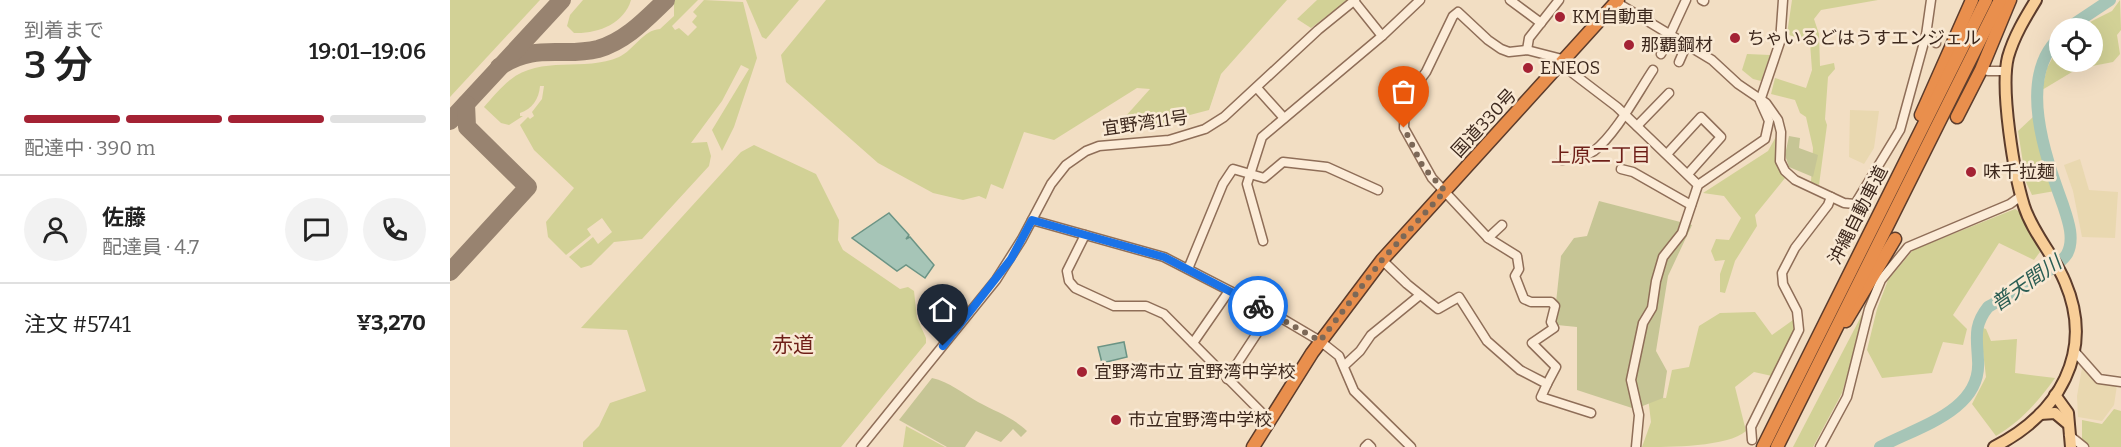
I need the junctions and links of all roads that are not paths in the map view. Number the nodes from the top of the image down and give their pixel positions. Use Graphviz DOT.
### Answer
graph roads {
  1 [pos="1354,0"];
  2 [pos="1420,0"];
  3 [pos="1510,0"];
  4 [pos="1559,0"];
  5 [pos="1686,0"];
  6 [pos="1783,0"];
  7 [pos="1931,0"];
  8 [pos="1972,0"];
  9 [pos="1986,0"];
  10 [pos="2000,0"];
  11 [pos="2010,0"];
  12 [pos="2036,0"];
  13 [pos="1617,1"];
  14 [pos="1541,23"];
  15 [pos="1926,35"];
  16 [pos="1382,36"];
  17 [pos="1671,36"];
  18 [pos="1936,43"];
  19 [pos="1686,46"];
  20 [pos="1527,50"];
  21 [pos="1661,54"];
  22 [pos="1679,62"];
  23 [pos="1564,63"];
  24 [pos="1653,70"];
  25 [pos="1988,71"];
  26 [pos="2006,71"];
  27 [pos="1257,88"];
  28 [pos="1669,93"];
  29 [pos="1760,101"];
  30 [pos="1624,113"];
  31 [pos="1957,117"];
  32 [pos="1284,118"];
  33 [pos="1637,126"];
  34 [pos="1911,150"];
  35 [pos="1667,154"];
  36 [pos="1563,160"];
  37 [pos="1621,169"];
  38 [pos="1249,174"];
  39 [pos="1688,174"];
  40 [pos="1698,185"];
  41 [pos="1378,190"];
  42 [pos="1445,191"];
  43 [pos="2021,196"];
  44 [pos="1831,197"];
  45 [pos="1691,205"];
  46 [pos="1021,220"];
  47 [pos="1032,221"];
  48 [pos="1502,225"];
  49 [pos="1085,235"];
  50 [pos="1488,238"];
  51 [pos="1895,239"];
  52 [pos="1263,241"];
  53 [pos="1382,260"];
  54 [pos="1188,269"];
  55 [pos="1229,291"];
  56 [pos="1420,295"];
  57 [pos="1271,312"];
  58 [pos="1829,339"];
  59 [pos="1320,341"];
  60 [pos="1193,343"];
  61 [pos="2076,353"];
  62 [pos="1345,366"];
  63 [pos="1227,379"];
  64 [pos="2121,382"];
  65 [pos="1547,384"];
  66 [pos="2055,395"];
  67 [pos="1591,413"];
  68 [pos="2040,414"];
  69 [pos="1269,420"];
  70 [pos="2067,423"];
  71 [pos="2069,435"];
  72 [pos="1752,440"];
  73 [pos="861,447"];
  74 [pos="1253,447"];
  75 [pos="1365,447"];
  76 [pos="1371,447"];
  77 [pos="1411,447"];
  78 [pos="1636,447"];
  79 [pos="1763,447"];
  80 [pos="1778,447"];
  81 [pos="1820,447"];
  82 [pos="1994,447"];
  83 [pos="2071,447"];
  84 [pos="2084,447"];
  1 -- 16 [label="street"];
  1 -- 27 [label="street, 宜野湾11号"];
  2 -- 16 [label="street"];
  3 -- 14 [label="street"];
  4 -- 14 [label="street"];
  5 -- 17 [label="street"];
  6 -- 29 [label="street"];
  7 -- 15 [label="street"];
  8 -- 34 [label="highway"];
  9 -- 34 [label="highway, 沖縄自動車道"];
  10 -- 58 [label="highway, 沖縄自動車道"];
  11 -- 31 [label="highway"];
  12 -- 26 [label="main road"];
  13 -- 17 [label="street"];
  13 -- 23 [label="highway, 国道330号"];
  14 -- 20 [label="street"];
  15 -- 18 [label="street"];
  15 -- 44 [label="street"];
  16 -- 32 [label="street"];
  17 -- 19 [label="street"];
  17 -- 21 [label="street"];
  19 -- 22 [label="street"];
  19 -- 29 [label="street"];
  20 -- 23 [label="street"];
  20 -- 42 [label="street"];
  23 -- 30 [label="street"];
  23 -- 42 [label="highway, 国道330号"];
  24 -- 30 [label="street"];
  25 -- 26 [label="street"];
  26 -- 43 [label="main road"];
  27 -- 32 [label="street"];
  27 -- 47 [label="street, 宜野湾11号"];
  28 -- 33 [label="street"];
  29 -- 40 [label="street"];
  29 -- 44 [label="street"];
  30 -- 33 [label="street"];
  30 -- 36 [label="street"];
  32 -- 38 [label="street"];
  33 -- 35 [label="street"];
  34 -- 79 [label="highway, 沖縄自動車道"];
  35 -- 39 [label="street"];
  35 -- 39 [label="street"];
  37 -- 45 [label="street"];
  38 -- 41 [label="street"];
  38 -- 52 [label="street"];
  38 -- 54 [label="street"];
  39 -- 40 [label="street"];
  40 -- 45 [label="street"];
  42 -- 50 [label="street"];
  42 -- 53 [label="highway, 国道330号"];
  43 -- 61 [label="main road"];
  43 -- 81 [label="street"];
  44 -- 72 [label="street"];
  45 -- 78 [label="street"];
  46 -- 47 [label="street"];
  47 -- 49 [label="street"];
  47 -- 73 [label="street, 宜野湾11号"];
  48 -- 50 [label="street"];
  49 -- 54 [label="street"];
  49 -- 60 [label="street"];
  50 -- 65 [label="street"];
  51 -- 58 [label="highway"];
  53 -- 56 [label="street"];
  53 -- 59 [label="highway, 国道330号"];
  54 -- 55 [label="street"];
  55 -- 57 [label="street"];
  55 -- 60 [label="street"];
  56 -- 62 [label="street"];
  56 -- 65 [label="street"];
  57 -- 59 [label="street"];
  57 -- 63 [label="street"];
  58 -- 80 [label="highway, 沖縄自動車道"];
  59 -- 62 [label="street"];
  59 -- 69 [label="highway, 国道330号"];
  60 -- 63 [label="street"];
  61 -- 64 [label="street"];
  61 -- 66 [label="main road"];
  62 -- 77 [label="street"];
  63 -- 69 [label="street"];
  65 -- 67 [label="street"];
  66 -- 68 [label="main road"];
  66 -- 70 [label="main road"];
  68 -- 70 [label="main road"];
  68 -- 82 [label="main road"];
  69 -- 74 [label="highway, 国道330号"];
  70 -- 71 [label="main road"];
  71 -- 83 [label="main road"];
  71 -- 84 [label="street"];
  75 -- 76 [label="street"];
}
